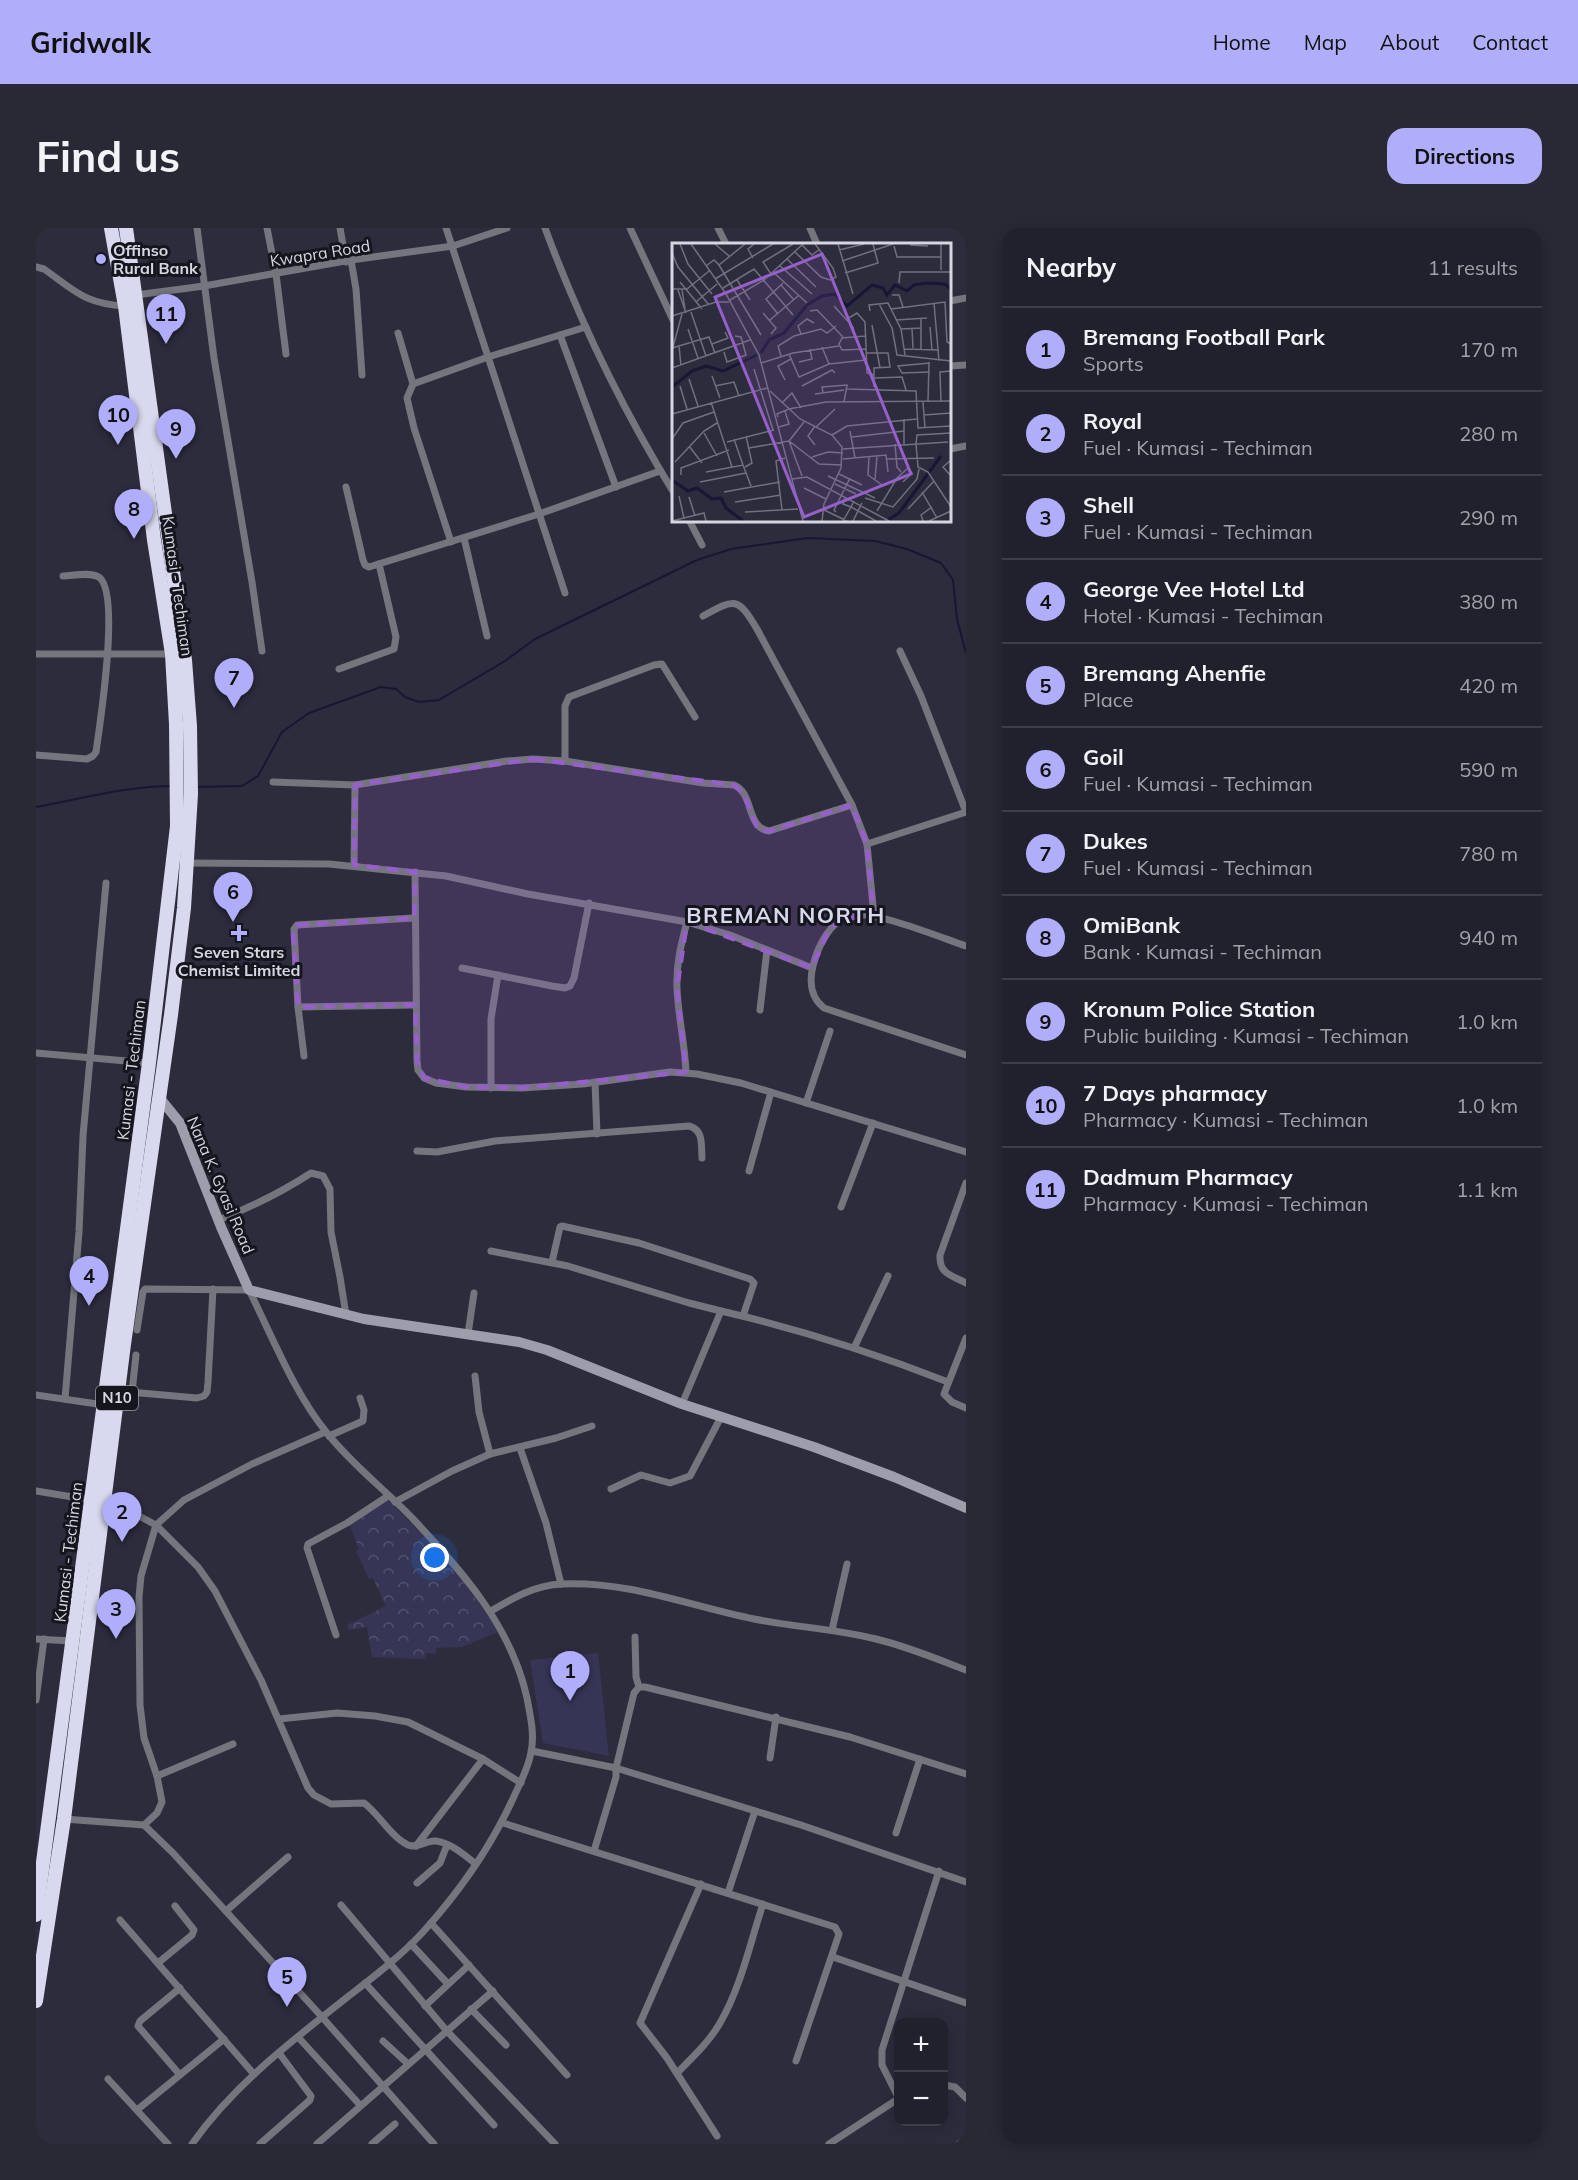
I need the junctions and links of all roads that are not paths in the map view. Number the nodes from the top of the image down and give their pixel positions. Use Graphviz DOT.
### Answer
graph roads {
  1 [pos="111,228"];
  2 [pos="126,228"];
  3 [pos="197,228"];
  4 [pos="267,228"];
  5 [pos="340,228"];
  6 [pos="446,228"];
  7 [pos="507,228"];
  8 [pos="545,228"];
  9 [pos="630,228"];
  10 [pos="718,228"];
  11 [pos="810,228"];
  12 [pos="726,243"];
  13 [pos="817,243"];
  14 [pos="453,246"];
  15 [pos="349,261"];
  16 [pos="36,267"];
  17 [pos="276,274"];
  18 [pos="204,286"];
  19 [pos="136,295"];
  20 [pos="966,298"];
  21 [pos="951,301"];
  22 [pos="125,306"];
  23 [pos="672,318"];
  24 [pos="586,327"];
  25 [pos="399,333"];
  26 [pos="560,335"];
  27 [pos="286,354"];
  28 [pos="488,357"];
  29 [pos="966,365"];
  30 [pos="951,366"];
  31 [pos="362,375"];
  32 [pos="413,384"];
  33 [pos="966,446"];
  34 [pos="951,449"];
  35 [pos="660,471"];
  36 [pos="616,487"];
  37 [pos="346,488"];
  38 [pos="672,491"];
  39 [pos="539,514"];
  40 [pos="690,522"];
  41 [pos="465,538"];
  42 [pos="451,542"];
  43 [pos="702,545"];
  44 [pos="379,564"];
  45 [pos="63,576"];
  46 [pos="565,593"];
  47 [pos="703,616"];
  48 [pos="487,636"];
  49 [pos="262,651"];
  50 [pos="900,651"];
  51 [pos="108,653"];
  52 [pos="36,654"];
  53 [pos="172,654"];
  54 [pos="339,669"];
  55 [pos="695,717"];
  56 [pos="36,755"];
  57 [pos="565,760"];
  58 [pos="184,777"];
  59 [pos="273,782"];
  60 [pos="356,785"];
  61 [pos="966,787"];
  62 [pos="957,789"];
  63 [pos="852,805"];
  64 [pos="867,844"];
  65 [pos="181,863"];
  66 [pos="354,866"];
  67 [pos="415,872"];
  68 [pos="106,883"];
  69 [pos="589,903"];
  70 [pos="874,916"];
  71 [pos="414,918"];
  72 [pos="687,922"];
  73 [pos="965,944"];
  74 [pos="767,950"];
  75 [pos="462,968"];
  76 [pos="812,968"];
  77 [pos="498,975"];
  78 [pos="415,1005"];
  79 [pos="298,1007"];
  80 [pos="760,1010"];
  81 [pos="830,1031"];
  82 [pos="36,1053"];
  83 [pos="966,1055"];
  84 [pos="304,1056"];
  85 [pos="91,1059"];
  86 [pos="149,1063"];
  87 [pos="686,1072"];
  88 [pos="595,1082"];
  89 [pos="491,1088"];
  90 [pos="771,1092"];
  91 [pos="158,1096"];
  92 [pos="806,1103"];
  93 [pos="873,1123"];
  94 [pos="597,1134"];
  95 [pos="417,1151"];
  96 [pos="966,1152"];
  97 [pos="702,1158"];
  98 [pos="749,1171"];
  99 [pos="966,1183"];
  100 [pos="841,1207"];
  101 [pos="219,1220"];
  102 [pos="491,1251"];
  103 [pos="552,1262"];
  104 [pos="888,1276"];
  105 [pos="966,1283"];
  106 [pos="213,1289"];
  107 [pos="249,1290"];
  108 [pos="474,1293"];
  109 [pos="721,1311"];
  110 [pos="346,1315"];
  111 [pos="743,1316"];
  112 [pos="137,1330"];
  113 [pos="468,1334"];
  114 [pos="966,1338"];
  115 [pos="854,1348"];
  116 [pos="136,1355"];
  117 [pos="475,1376"];
  118 [pos="948,1382"];
  119 [pos="125,1391"];
  120 [pos="36,1395"];
  121 [pos="360,1398"];
  122 [pos="65,1399"];
  123 [pos="682,1404"];
  124 [pos="104,1405"];
  125 [pos="966,1408"];
  126 [pos="721,1417"];
  127 [pos="592,1426"];
  128 [pos="327,1434"];
  129 [pos="520,1448"];
  130 [pos="490,1454"];
  131 [pos="612,1489"];
  132 [pos="36,1491"];
  133 [pos="388,1496"];
  134 [pos="97,1501"];
  135 [pos="395,1502"];
  136 [pos="966,1508"];
  137 [pos="156,1525"];
  138 [pos="847,1564"];
  139 [pos="561,1584"];
  140 [pos="490,1611"];
  141 [pos="832,1630"];
  142 [pos="336,1635"];
  143 [pos="635,1637"];
  144 [pos="36,1639"];
  145 [pos="44,1639"];
  146 [pos="73,1642"];
  147 [pos="966,1670"];
  148 [pos="639,1687"];
  149 [pos="36,1700"];
  150 [pos="776,1717"];
  151 [pos="279,1719"];
  152 [pos="233,1744"];
  153 [pos="532,1751"];
  154 [pos="770,1758"];
  155 [pos="483,1759"];
  156 [pos="920,1759"];
  157 [pos="616,1768"];
  158 [pos="966,1774"];
  159 [pos="157,1776"];
  160 [pos="521,1782"];
  161 [pos="755,1811"];
  162 [pos="64,1819"];
  163 [pos="503,1823"];
  164 [pos="144,1825"];
  165 [pos="896,1833"];
  166 [pos="447,1845"];
  167 [pos="416,1846"];
  168 [pos="594,1851"];
  169 [pos="288,1857"];
  170 [pos="476,1864"];
  171 [pos="939,1871"];
  172 [pos="966,1882"];
  173 [pos="417,1883"];
  174 [pos="701,1884"];
  175 [pos="729,1893"];
  176 [pos="763,1904"];
  177 [pos="175,1905"];
  178 [pos="341,1905"];
  179 [pos="226,1911"];
  180 [pos="36,1915"];
  181 [pos="120,1920"];
  182 [pos="431,1923"];
  183 [pos="411,1944"];
  184 [pos="832,1957"];
  185 [pos="158,1963"];
  186 [pos="389,1964"];
  187 [pos="469,1965"];
  188 [pos="905,1980"];
  189 [pos="365,1983"];
  190 [pos="448,1984"];
  191 [pos="180,1988"];
  192 [pos="493,1990"];
  193 [pos="36,2001"];
  194 [pos="966,2003"];
  195 [pos="425,2006"];
  196 [pos="471,2009"];
  197 [pos="322,2017"];
  198 [pos="446,2030"];
  199 [pos="298,2037"];
  200 [pos="224,2039"];
  201 [pos="383,2041"];
  202 [pos="506,2044"];
  203 [pos="425,2048"];
  204 [pos="279,2053"];
  205 [pos="796,2061"];
  206 [pos="407,2063"];
  207 [pos="254,2073"];
  208 [pos="677,2073"];
  209 [pos="180,2075"];
  210 [pos="567,2075"];
  211 [pos="108,2079"];
  212 [pos="382,2085"];
  213 [pos="948,2086"];
  214 [pos="894,2090"];
  215 [pos="966,2098"];
  216 [pos="894,2101"];
  217 [pos="360,2105"];
  218 [pos="137,2110"];
  219 [pos="395,2124"];
  220 [pos="494,2125"];
  221 [pos="198,2136"];
  222 [pos="717,2136"];
  223 [pos="966,2141"];
  224 [pos="168,2144"];
  225 [pos="192,2144"];
  226 [pos="204,2144"];
  227 [pos="260,2144"];
  228 [pos="317,2144"];
  229 [pos="372,2144"];
  230 [pos="434,2144"];
  231 [pos="555,2144"];
  232 [pos="829,2144"];
  233 [pos="959,2144"];
  1 -- 22 [label="highway, Kumasi - Techiman / N10"];
  2 -- 19 [label="highway, N10"];
  3 -- 18 [label="street"];
  4 -- 17 [label="street"];
  5 -- 15 [label="street"];
  6 -- 14 [label="street"];
  7 -- 14 [label="street, Kwapra Road"];
  8 -- 24 [label="street"];
  9 -- 23 [label="street"];
  10 -- 12 [label="street"];
  11 -- 13 [label="street"];
  14 -- 15 [label="street, Kwapra Road"];
  14 -- 28 [label="street"];
  15 -- 17 [label="street, Kwapra Road"];
  15 -- 31 [label="street"];
  16 -- 22 [label="street"];
  17 -- 18 [label="street, Kwapra Road"];
  17 -- 27 [label="street"];
  18 -- 19 [label="street, Kwapra Road"];
  18 -- 49 [label="street"];
  19 -- 58 [label="highway, N10"];
  20 -- 21 [label="street"];
  22 -- 53 [label="highway, Kumasi - Techiman / N10"];
  24 -- 26 [label="street"];
  24 -- 35 [label="street"];
  25 -- 32 [label="street"];
  26 -- 28 [label="street"];
  26 -- 36 [label="street"];
  28 -- 32 [label="street"];
  28 -- 39 [label="street"];
  29 -- 30 [label="street"];
  32 -- 42 [label="street"];
  33 -- 34 [label="street"];
  35 -- 36 [label="street"];
  35 -- 38 [label="street"];
  36 -- 39 [label="street"];
  37 -- 44 [label="street"];
  39 -- 41 [label="street"];
  39 -- 46 [label="street"];
  40 -- 43 [label="street"];
  41 -- 42 [label="street"];
  41 -- 48 [label="street"];
  42 -- 44 [label="street"];
  44 -- 54 [label="street"];
  45 -- 51 [label="street"];
  47 -- 63 [label="street"];
  50 -- 62 [label="street"];
  51 -- 52 [label="street"];
  51 -- 53 [label="street"];
  51 -- 56 [label="street"];
  53 -- 58 [label="highway, Kumasi - Techiman / N10"];
  55 -- 57 [label="street"];
  57 -- 60 [label="street"];
  57 -- 63 [label="street"];
  58 -- 65 [label="highway, N10"];
  59 -- 60 [label="street"];
  60 -- 66 [label="street"];
  61 -- 62 [label="street"];
  62 -- 64 [label="street"];
  63 -- 64 [label="street"];
  64 -- 70 [label="street"];
  65 -- 66 [label="street"];
  65 -- 86 [label="highway, Kumasi - Techiman / N10"];
  65 -- 91 [label="highway, N10"];
  66 -- 67 [label="street"];
  67 -- 69 [label="street"];
  67 -- 71 [label="street"];
  68 -- 85 [label="street"];
  69 -- 72 [label="street"];
  69 -- 77 [label="street"];
  70 -- 73 [label="street"];
  70 -- 76 [label="street"];
  71 -- 78 [label="street"];
  71 -- 79 [label="street"];
  72 -- 74 [label="street"];
  72 -- 87 [label="street"];
  74 -- 76 [label="street"];
  74 -- 80 [label="street"];
  75 -- 77 [label="street"];
  76 -- 83 [label="street"];
  77 -- 89 [label="street"];
  78 -- 79 [label="street"];
  78 -- 89 [label="street"];
  79 -- 84 [label="street"];
  81 -- 92 [label="street"];
  82 -- 85 [label="street"];
  85 -- 86 [label="street"];
  85 -- 122 [label="street"];
  86 -- 124 [label="highway, Kumasi - Techiman / N10"];
  87 -- 88 [label="street"];
  87 -- 90 [label="street"];
  88 -- 89 [label="street"];
  88 -- 94 [label="street"];
  90 -- 92 [label="street"];
  90 -- 98 [label="street"];
  91 -- 101 [label="street, Nana K. Gyasi Road"];
  91 -- 119 [label="highway, N10"];
  92 -- 93 [label="street"];
  93 -- 96 [label="street"];
  93 -- 100 [label="street"];
  94 -- 95 [label="street"];
  94 -- 97 [label="street"];
  99 -- 105 [label="street"];
  101 -- 107 [label="street, Nana K. Gyasi Road"];
  101 -- 110 [label="street"];
  102 -- 103 [label="street"];
  103 -- 109 [label="street"];
  103 -- 111 [label="street"];
  104 -- 115 [label="street"];
  106 -- 107 [label="street"];
  106 -- 112 [label="street"];
  106 -- 119 [label="street"];
  107 -- 110 [label="street"];
  107 -- 128 [label="street"];
  108 -- 113 [label="street"];
  109 -- 111 [label="street"];
  109 -- 123 [label="street"];
  110 -- 113 [label="street"];
  111 -- 115 [label="street"];
  113 -- 123 [label="street"];
  114 -- 118 [label="street"];
  115 -- 118 [label="street"];
  116 -- 119 [label="street"];
  117 -- 130 [label="street"];
  118 -- 125 [label="street"];
  119 -- 134 [label="highway, N10"];
  120 -- 122 [label="street"];
  121 -- 128 [label="street"];
  122 -- 124 [label="street"];
  123 -- 126 [label="street"];
  124 -- 134 [label="highway, Kumasi - Techiman / N10"];
  126 -- 131 [label="street"];
  126 -- 136 [label="street"];
  127 -- 129 [label="street"];
  128 -- 133 [label="street"];
  128 -- 137 [label="street"];
  129 -- 130 [label="street"];
  129 -- 139 [label="street"];
  130 -- 135 [label="street"];
  132 -- 134 [label="street"];
  133 -- 135 [label="street"];
  133 -- 142 [label="street"];
  134 -- 137 [label="street"];
  134 -- 146 [label="highway, Kumasi - Techiman / N10"];
  134 -- 162 [label="highway, N10"];
  135 -- 140 [label="street"];
  137 -- 151 [label="street"];
  137 -- 159 [label="street"];
  138 -- 141 [label="street"];
  139 -- 140 [label="street"];
  139 -- 141 [label="street"];
  140 -- 153 [label="street"];
  141 -- 147 [label="street"];
  143 -- 148 [label="street"];
  144 -- 145 [label="street"];
  145 -- 146 [label="street"];
  145 -- 149 [label="street"];
  146 -- 180 [label="highway, Kumasi - Techiman / N10"];
  148 -- 150 [label="street"];
  148 -- 157 [label="street"];
  150 -- 154 [label="street"];
  150 -- 156 [label="street"];
  151 -- 155 [label="street"];
  151 -- 167 [label="street"];
  152 -- 159 [label="street"];
  153 -- 157 [label="street"];
  153 -- 160 [label="street"];
  155 -- 160 [label="street"];
  155 -- 167 [label="street"];
  156 -- 158 [label="street"];
  156 -- 165 [label="street"];
  157 -- 161 [label="street"];
  157 -- 168 [label="street"];
  159 -- 164 [label="street"];
  160 -- 163 [label="street"];
  161 -- 171 [label="street"];
  161 -- 175 [label="street"];
  162 -- 164 [label="street"];
  162 -- 193 [label="highway, N10"];
  163 -- 168 [label="street"];
  163 -- 170 [label="street"];
  164 -- 179 [label="street"];
  166 -- 167 [label="street"];
  166 -- 170 [label="street"];
  166 -- 173 [label="street"];
  168 -- 174 [label="street"];
  169 -- 179 [label="street"];
  170 -- 182 [label="street"];
  171 -- 172 [label="street"];
  171 -- 188 [label="street"];
  174 -- 175 [label="street"];
  174 -- 208 [label="street"];
  175 -- 176 [label="street"];
  176 -- 184 [label="street"];
  176 -- 208 [label="street"];
  177 -- 185 [label="street"];
  178 -- 186 [label="street"];
  179 -- 197 [label="street"];
  181 -- 185 [label="street"];
  182 -- 183 [label="street"];
  182 -- 187 [label="street"];
  183 -- 186 [label="street"];
  183 -- 190 [label="street"];
  184 -- 188 [label="street"];
  184 -- 205 [label="street"];
  185 -- 191 [label="street"];
  186 -- 189 [label="street"];
  186 -- 195 [label="street"];
  187 -- 190 [label="street"];
  187 -- 192 [label="street"];
  188 -- 194 [label="street"];
  188 -- 214 [label="street"];
  189 -- 197 [label="street"];
  189 -- 203 [label="street"];
  190 -- 195 [label="street"];
  191 -- 200 [label="street"];
  191 -- 209 [label="street"];
  192 -- 196 [label="street"];
  192 -- 210 [label="street"];
  195 -- 198 [label="street"];
  196 -- 198 [label="street"];
  196 -- 202 [label="street"];
  197 -- 199 [label="street"];
  197 -- 212 [label="street"];
  198 -- 203 [label="street"];
  198 -- 231 [label="street"];
  199 -- 204 [label="street"];
  199 -- 217 [label="street"];
  200 -- 207 [label="street"];
  200 -- 209 [label="street"];
  201 -- 206 [label="street"];
  203 -- 206 [label="street"];
  203 -- 220 [label="street"];
  204 -- 207 [label="street"];
  204 -- 227 [label="street"];
  206 -- 212 [label="street"];
  207 -- 221 [label="street"];
  208 -- 222 [label="street"];
  209 -- 218 [label="street"];
  211 -- 218 [label="street"];
  212 -- 217 [label="street"];
  212 -- 230 [label="street"];
  213 -- 215 [label="street"];
  216 -- 232 [label="street"];
  217 -- 228 [label="street"];
  218 -- 224 [label="street"];
  219 -- 229 [label="street"];
  221 -- 225 [label="street"];
  221 -- 226 [label="street"];
  223 -- 233 [label="street"];
}
